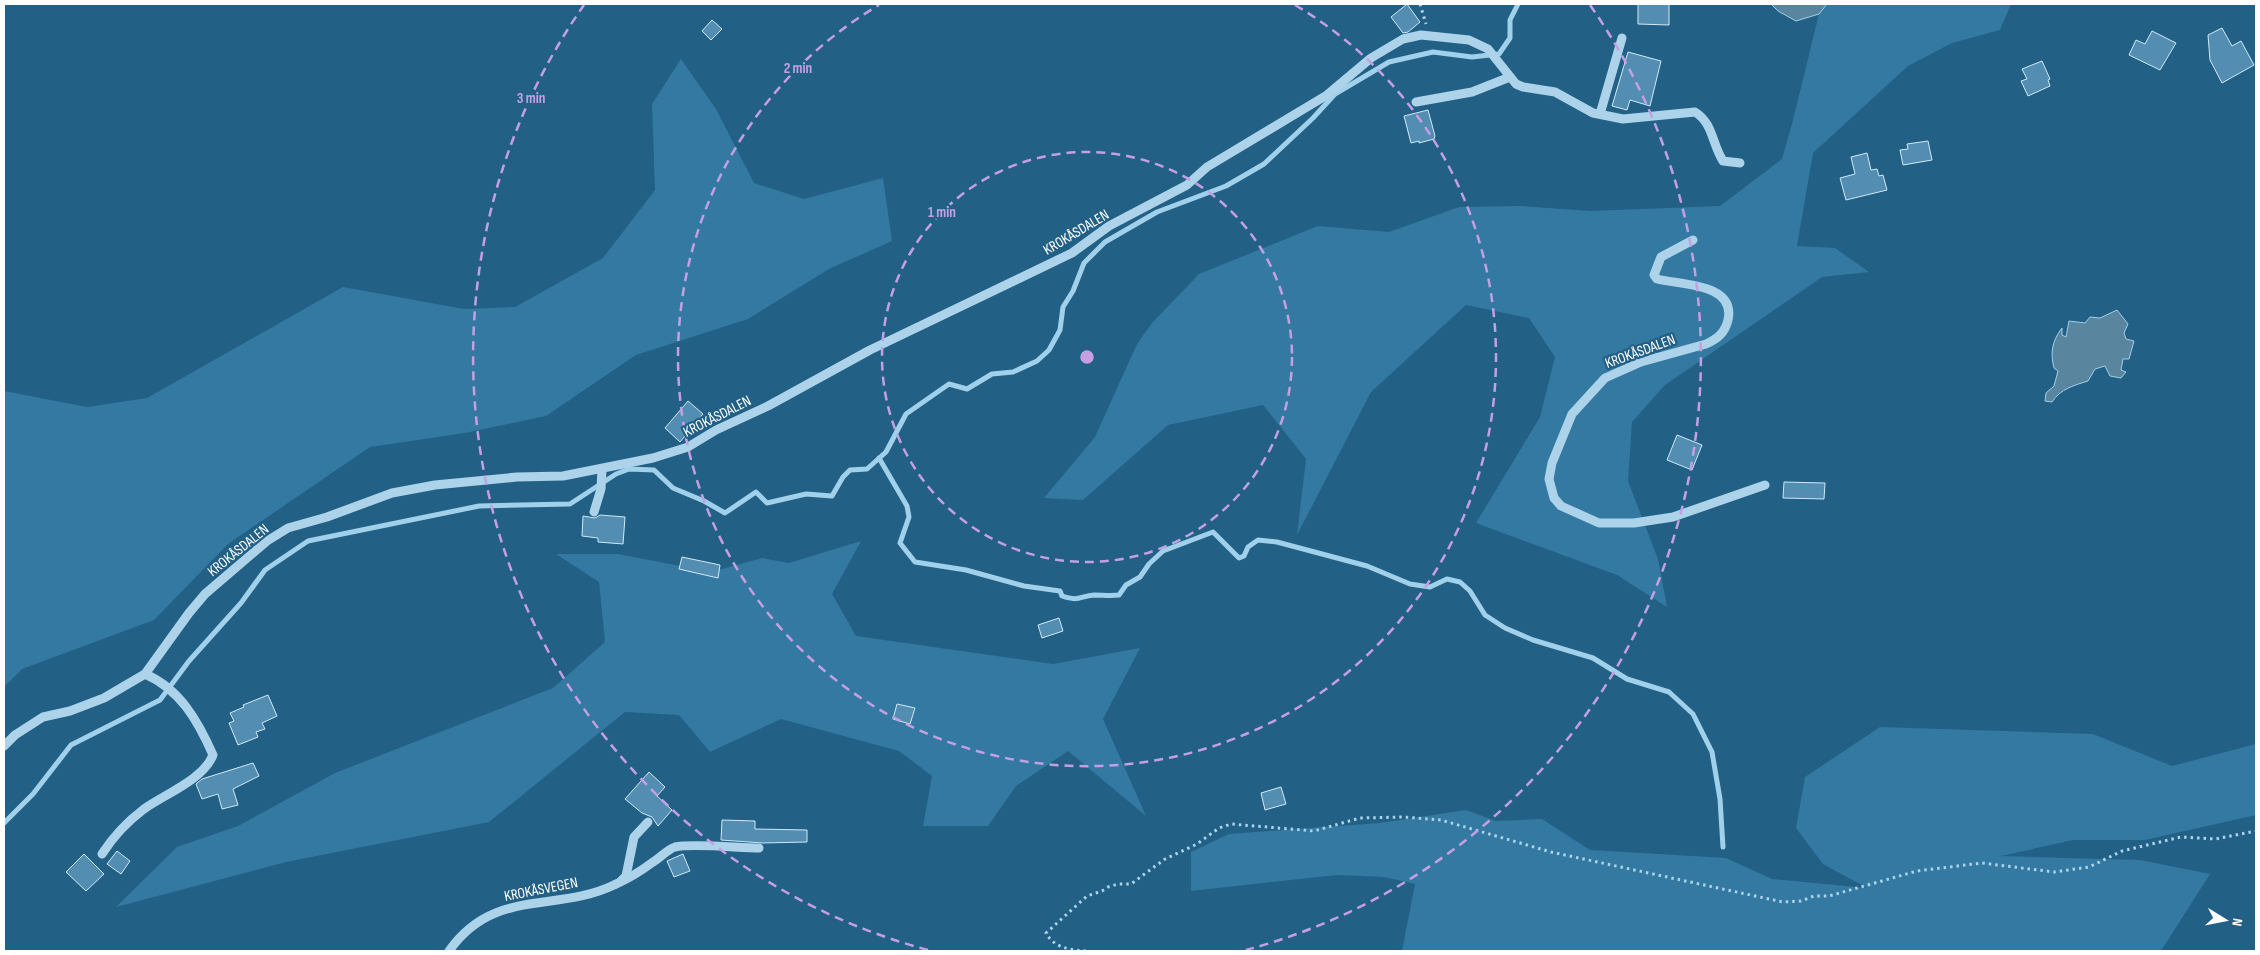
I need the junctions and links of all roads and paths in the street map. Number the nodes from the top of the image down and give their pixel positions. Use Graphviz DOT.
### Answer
graph roads {
  1 [pos="1420,4"];
  2 [pos="1427,35"];
  3 [pos="1622,38"];
  4 [pos="1510,77"];
  5 [pos="1416,102"];
  6 [pos="1600,114"];
  7 [pos="1740,163"];
  8 [pos="1693,240"];
  9 [pos="602,469"];
  10 [pos="1765,485"];
  11 [pos="594,512"];
  12 [pos="146,674"];
  13 [pos="4,746"];
  14 [pos="648,822"];
  15 [pos="2256,831"];
  16 [pos="759,848"];
  17 [pos="102,854"];
  18 [pos="621,882"];
  19 [pos="449,951"];
  20 [pos="1086,951"];
  1 -- 2 [label="path"];
  2 -- 4 [label="street, KROKÅSDALEN"];
  2 -- 9 [label="street, KROKÅSDALEN"];
  3 -- 6 [label="street"];
  4 -- 5 [label="street"];
  4 -- 6 [label="street, KROKÅSDALEN"];
  6 -- 7 [label="street, KROKÅSDALEN"];
  8 -- 10 [label="street, KROKÅSDALEN"];
  9 -- 11 [label="street"];
  9 -- 12 [label="street, KROKÅSDALEN"];
  12 -- 13 [label="street, KROKÅSDALEN"];
  12 -- 17 [label="street"];
  14 -- 18 [label="street"];
  15 -- 20 [label="path"];
  16 -- 18 [label="street, KROKÅSVEGEN"];
  18 -- 19 [label="street, KROKÅSVEGEN"];
}
